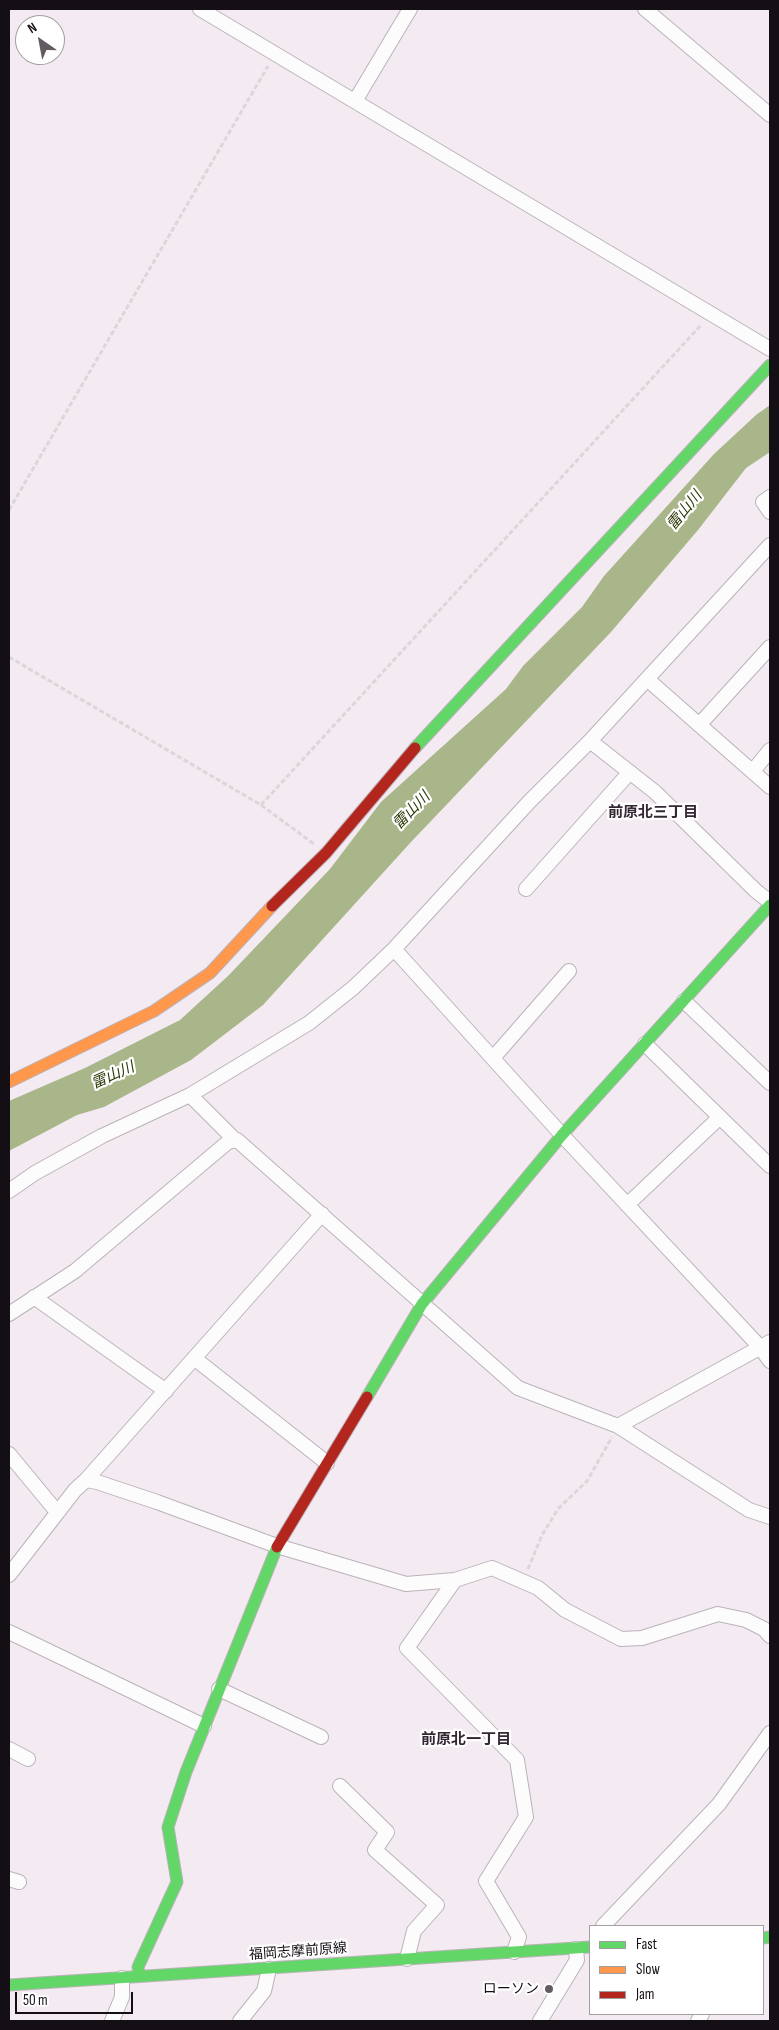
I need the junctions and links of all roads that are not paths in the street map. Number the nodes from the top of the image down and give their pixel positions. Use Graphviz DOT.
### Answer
graph roads {
  1 [pos="200,9"];
  2 [pos="410,9"];
  3 [pos="645,9"];
  4 [pos="355,101"];
  5 [pos="770,115"];
  6 [pos="770,349"];
  7 [pos="770,365"];
  8 [pos="770,496"];
  9 [pos="770,512"];
  10 [pos="770,545"];
  11 [pos="770,647"];
  12 [pos="647,679"];
  13 [pos="699,725"];
  14 [pos="590,741"];
  15 [pos="770,750"];
  16 [pos="752,771"];
  17 [pos="630,772"];
  18 [pos="770,787"];
  19 [pos="526,889"];
  20 [pos="770,904"];
  21 [pos="394,949"];
  22 [pos="569,971"];
  23 [pos="684,1000"];
  24 [pos="645,1044"];
  25 [pos="493,1058"];
  26 [pos="9,1082"];
  27 [pos="770,1083"];
  28 [pos="190,1095"];
  29 [pos="720,1117"];
  30 [pos="562,1135"];
  31 [pos="234,1140"];
  32 [pos="770,1166"];
  33 [pos="9,1191"];
  34 [pos="627,1205"];
  35 [pos="322,1214"];
  36 [pos="34,1297"];
  37 [pos="422,1304"];
  38 [pos="9,1314"];
  39 [pos="765,1345"];
  40 [pos="194,1358"];
  41 [pos="770,1361"];
  42 [pos="166,1391"];
  43 [pos="618,1426"];
  44 [pos="9,1454"];
  45 [pos="327,1463"];
  46 [pos="86,1480"];
  47 [pos="57,1512"];
  48 [pos="770,1517"];
  49 [pos="278,1546"];
  50 [pos="9,1575"];
  51 [pos="455,1580"];
  52 [pos="9,1632"];
  53 [pos="770,1636"];
  54 [pos="219,1689"];
  55 [pos="204,1726"];
  56 [pos="770,1733"];
  57 [pos="321,1737"];
  58 [pos="9,1749"];
  59 [pos="28,1759"];
  60 [pos="340,1786"];
  61 [pos="604,1925"];
  62 [pos="589,1948"];
  63 [pos="576,1949"];
  64 [pos="514,1952"];
  65 [pos="407,1959"];
  66 [pos="269,1969"];
  67 [pos="139,1976"];
  68 [pos="122,1978"];
  69 [pos="9,1985"];
  70 [pos="112,2021"];
  71 [pos="240,2021"];
  72 [pos="540,2021"];
  1 -- 4 [label="street"];
  2 -- 4 [label="street"];
  3 -- 5 [label="street"];
  4 -- 6 [label="street"];
  7 -- 26 [label="street"];
  8 -- 9 [label="street"];
  10 -- 12 [label="street"];
  11 -- 13 [label="street"];
  12 -- 13 [label="street"];
  12 -- 14 [label="street"];
  13 -- 16 [label="street"];
  14 -- 17 [label="street"];
  14 -- 21 [label="street"];
  15 -- 16 [label="street"];
  16 -- 18 [label="street"];
  17 -- 19 [label="street"];
  17 -- 20 [label="street"];
  20 -- 23 [label="street"];
  21 -- 25 [label="street"];
  21 -- 28 [label="street"];
  22 -- 25 [label="street"];
  23 -- 24 [label="street"];
  23 -- 27 [label="street"];
  24 -- 29 [label="street"];
  24 -- 30 [label="street"];
  25 -- 30 [label="street"];
  28 -- 31 [label="street"];
  28 -- 33 [label="street"];
  29 -- 32 [label="street"];
  29 -- 34 [label="street"];
  30 -- 34 [label="street"];
  30 -- 37 [label="street"];
  31 -- 35 [label="street"];
  31 -- 36 [label="street"];
  34 -- 39 [label="street"];
  35 -- 37 [label="street"];
  35 -- 40 [label="street"];
  36 -- 38 [label="street"];
  36 -- 42 [label="street"];
  37 -- 43 [label="street"];
  37 -- 45 [label="street"];
  39 -- 41 [label="street"];
  39 -- 43 [label="street"];
  40 -- 42 [label="street"];
  40 -- 45 [label="street"];
  42 -- 46 [label="street"];
  43 -- 48 [label="street"];
  44 -- 47 [label="street"];
  45 -- 49 [label="street"];
  46 -- 47 [label="street"];
  46 -- 49 [label="street"];
  47 -- 50 [label="street"];
  49 -- 51 [label="street"];
  49 -- 54 [label="street"];
  51 -- 53 [label="street"];
  51 -- 64 [label="street"];
  52 -- 55 [label="street"];
  54 -- 55 [label="street"];
  54 -- 57 [label="street"];
  55 -- 67 [label="street"];
  56 -- 61 [label="street"];
  58 -- 59 [label="street"];
  60 -- 65 [label="street"];
  62 -- 63 [label="street, 福岡志摩前原線"];
  63 -- 64 [label="street, 福岡志摩前原線"];
  63 -- 72 [label="street"];
  64 -- 65 [label="street, 福岡志摩前原線"];
  65 -- 66 [label="street, 福岡志摩前原線"];
  66 -- 67 [label="street, 福岡志摩前原線"];
  66 -- 71 [label="street"];
  67 -- 68 [label="street, 福岡志摩前原線"];
  68 -- 69 [label="street, 福岡志摩前原線"];
  68 -- 70 [label="street"];
}
